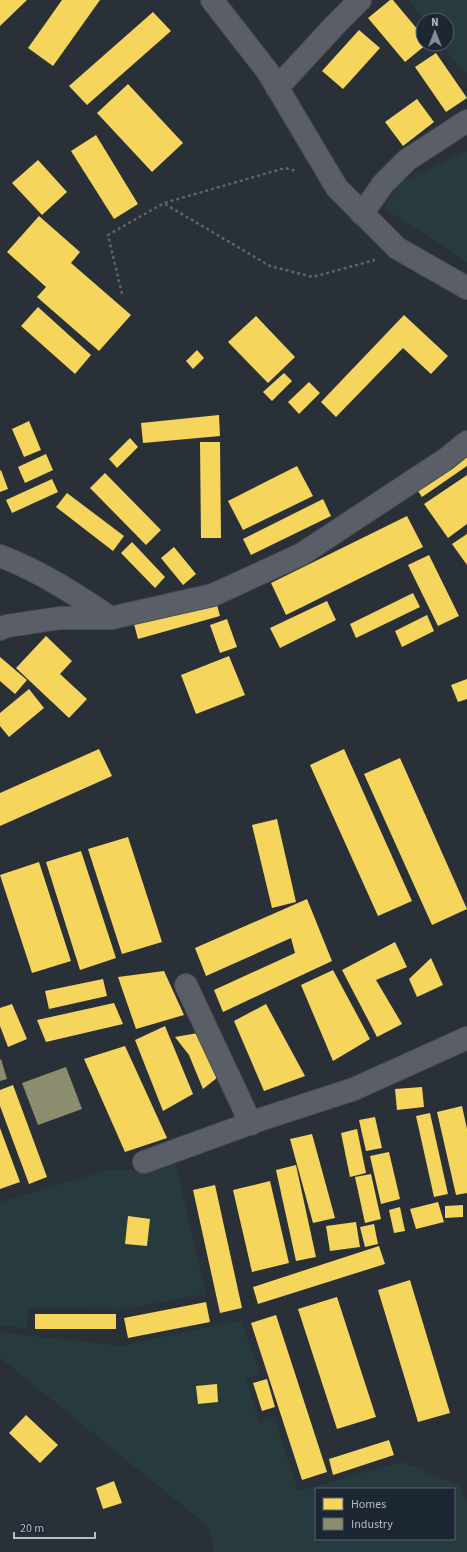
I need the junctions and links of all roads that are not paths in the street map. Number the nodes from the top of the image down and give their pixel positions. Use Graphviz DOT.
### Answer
graph roads {
  1 [pos="212,0"];
  2 [pos="360,0"];
  3 [pos="277,88"];
  4 [pos="467,121"];
  5 [pos="362,214"];
  6 [pos="467,288"];
  7 [pos="467,442"];
  8 [pos="0,556"];
  9 [pos="111,618"];
  10 [pos="0,629"];
  11 [pos="186,985"];
  12 [pos="467,1038"];
  13 [pos="251,1124"];
  14 [pos="144,1162"];
  1 -- 3 [label="street"];
  2 -- 3 [label="street"];
  3 -- 5 [label="street"];
  4 -- 5 [label="street"];
  5 -- 6 [label="street"];
  7 -- 9 [label="street"];
  8 -- 9 [label="street"];
  9 -- 10 [label="street"];
  11 -- 13 [label="street"];
  12 -- 13 [label="street"];
  13 -- 14 [label="street"];
}
